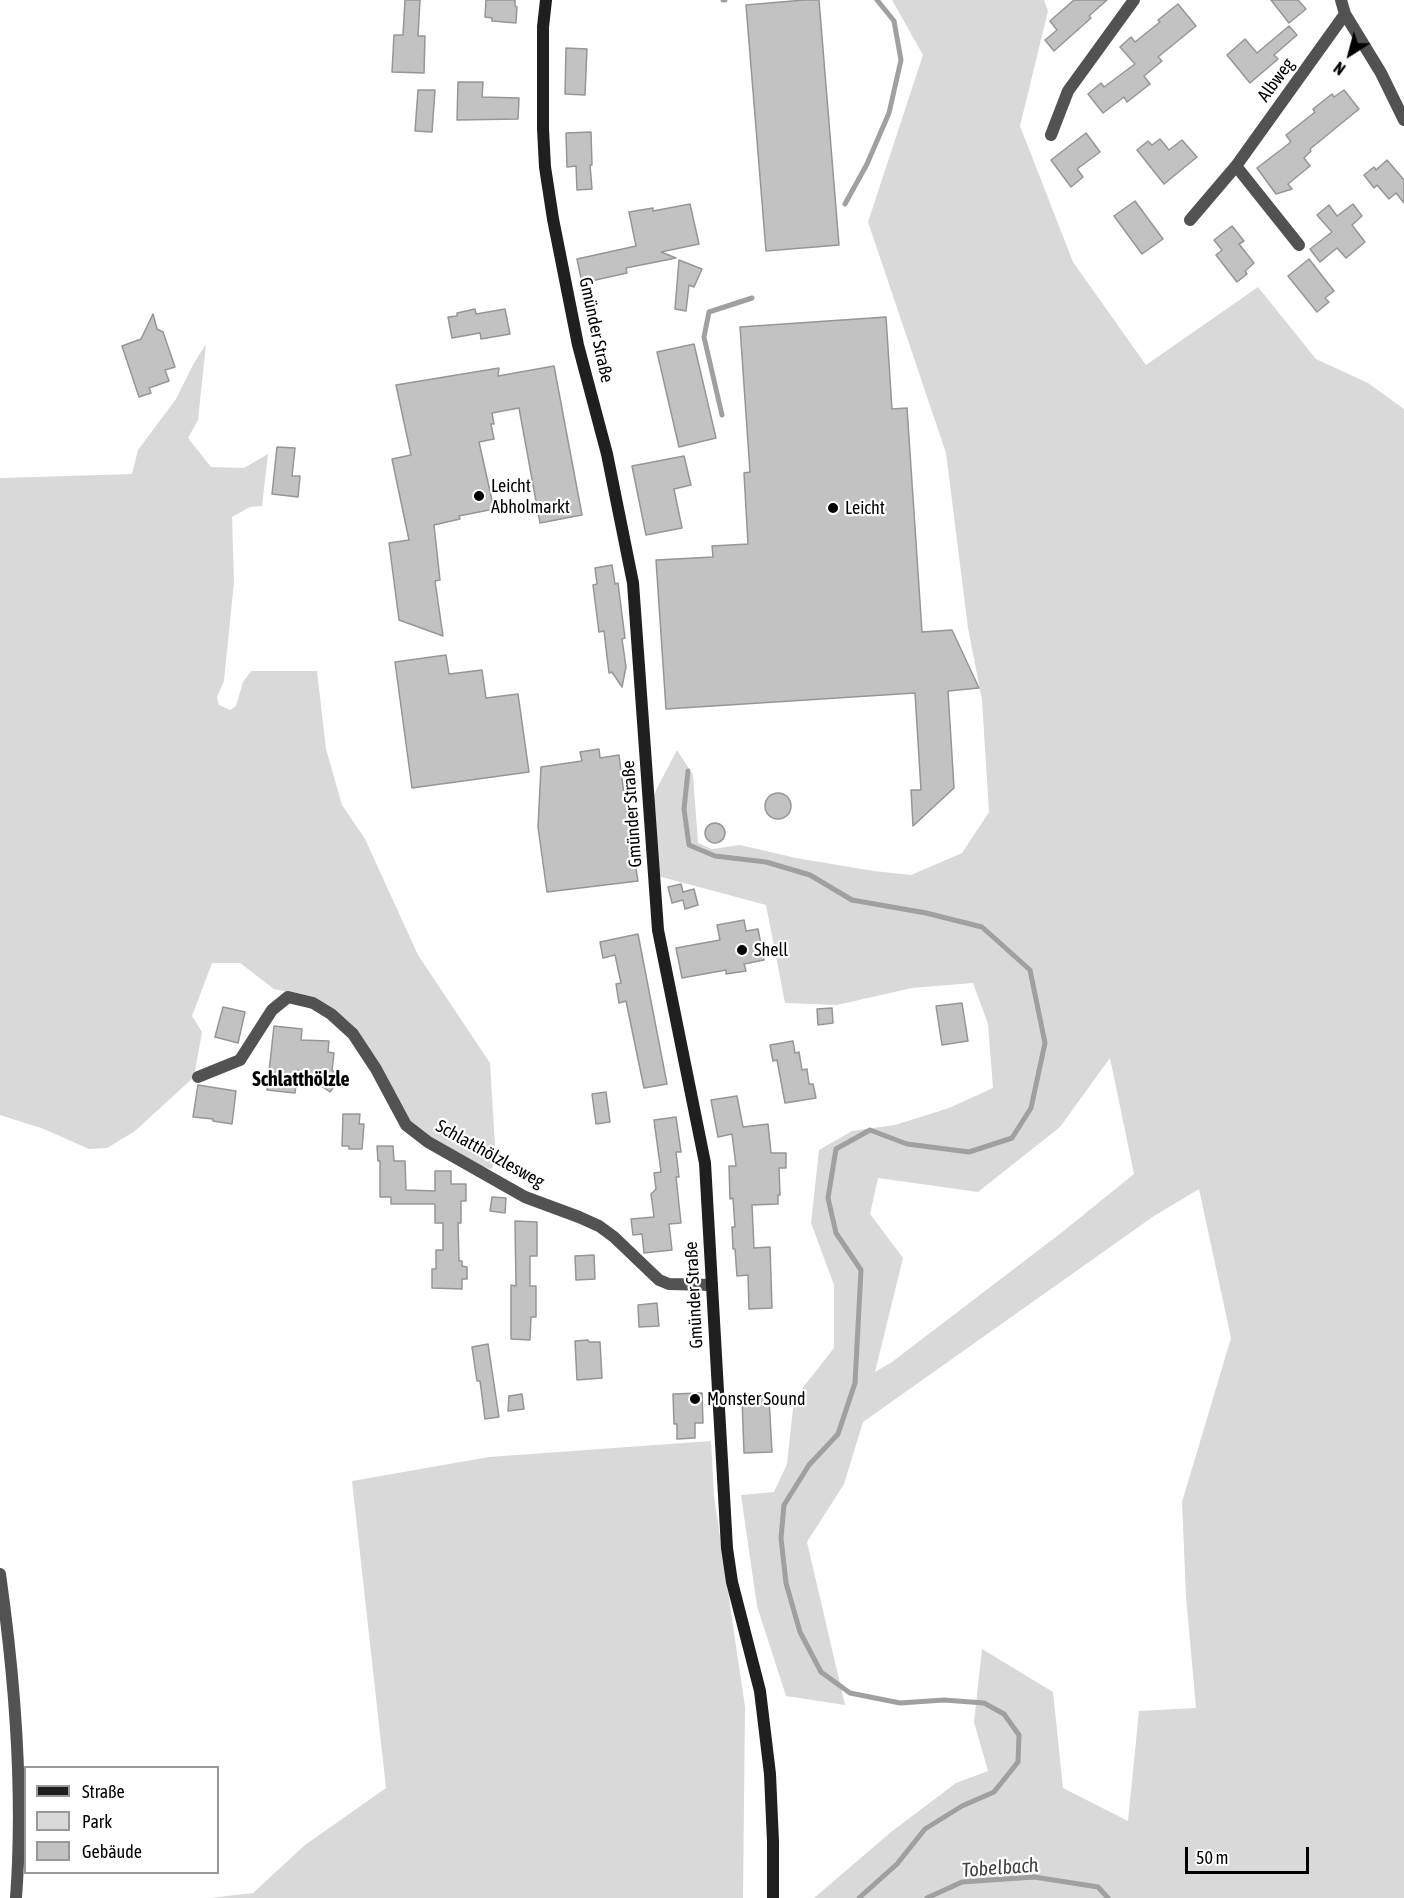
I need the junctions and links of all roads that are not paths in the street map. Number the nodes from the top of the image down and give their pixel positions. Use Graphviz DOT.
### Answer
graph roads {
  1 [pos="546,0"];
  2 [pos="1134,0"];
  3 [pos="1341,0"];
  4 [pos="1345,14"];
  5 [pos="1404,120"];
  6 [pos="1051,135"];
  7 [pos="1236,166"];
  8 [pos="1190,220"];
  9 [pos="1299,245"];
  10 [pos="198,1077"];
  11 [pos="712,1285"];
  12 [pos="0,1574"];
  13 [pos="16,1898"];
  14 [pos="773,1898"];
  1 -- 11 [label="street, Gmünder Straße"];
  2 -- 6 [label="street"];
  3 -- 4 [label="street"];
  4 -- 5 [label="street"];
  4 -- 7 [label="street, Albweg"];
  7 -- 8 [label="street, Albweg"];
  7 -- 9 [label="street"];
  10 -- 11 [label="street, Schlatthölzlesweg"];
  11 -- 14 [label="street, Gmünder Straße"];
  12 -- 13 [label="street"];
}
